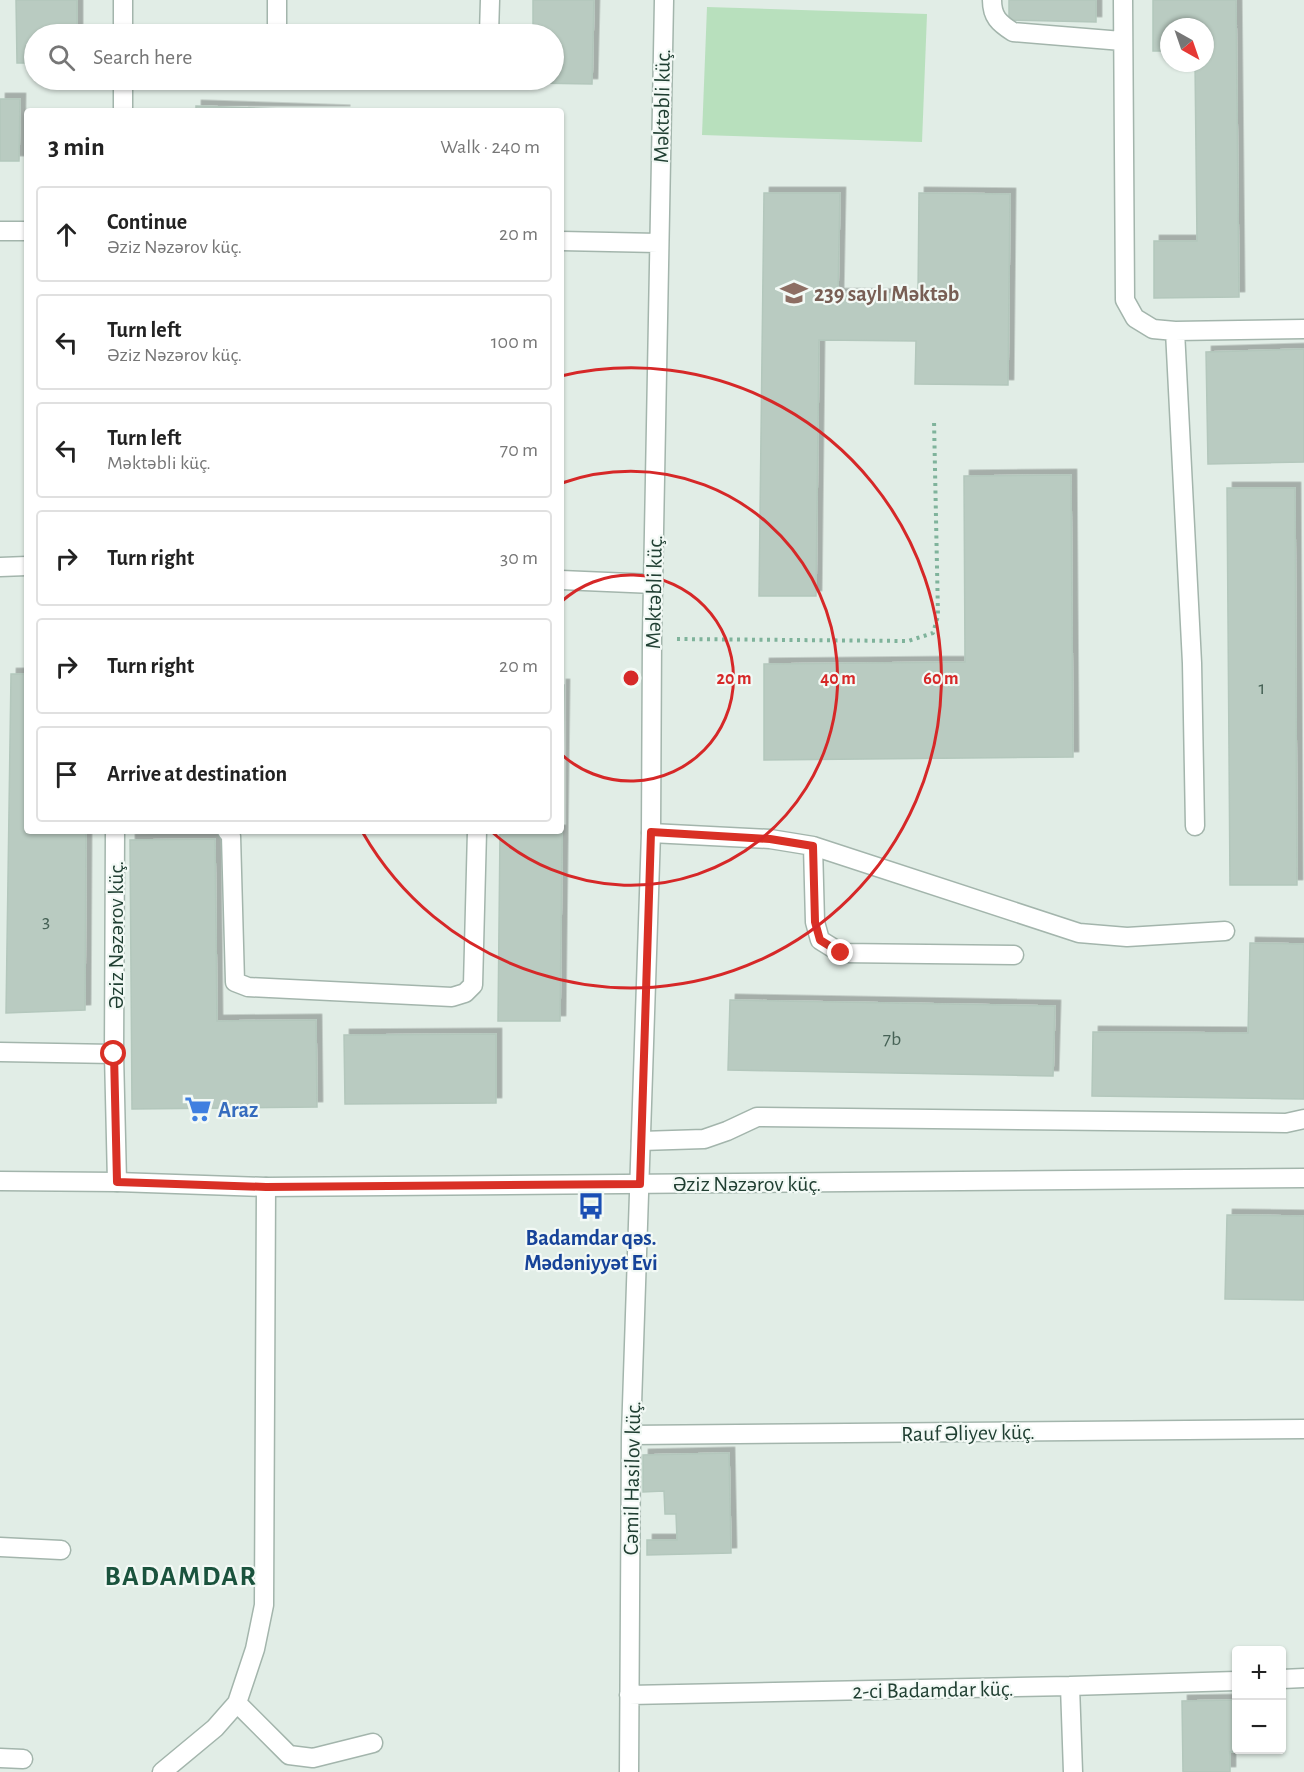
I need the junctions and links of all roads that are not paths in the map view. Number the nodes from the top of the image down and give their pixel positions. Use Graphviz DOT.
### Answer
graph roads {
  1 [pos="123,0"];
  2 [pos="277,0"];
  3 [pos="490,0"];
  4 [pos="663,0"];
  5 [pos="992,0"];
  6 [pos="1123,0"];
  7 [pos="123,24"];
  8 [pos="277,24"];
  9 [pos="489,24"];
  10 [pos="1122,41"];
  11 [pos="123,90"];
  12 [pos="123,108"];
  13 [pos="0,231"];
  14 [pos="24,231"];
  15 [pos="564,241"];
  16 [pos="658,243"];
  17 [pos="1304,329"];
  18 [pos="1175,331"];
  19 [pos="24,566"];
  20 [pos="0,567"];
  21 [pos="564,580"];
  22 [pos="654,584"];
  23 [pos="1195,826"];
  24 [pos="651,832"];
  25 [pos="115,834"];
  26 [pos="229,834"];
  27 [pos="477,834"];
  28 [pos="813,846"];
  29 [pos="1225,931"];
  30 [pos="1014,955"];
  31 [pos="0,1052"];
  32 [pos="114,1054"];
  33 [pos="1304,1119"];
  34 [pos="641,1141"];
  35 [pos="1304,1178"];
  36 [pos="0,1181"];
  37 [pos="117,1182"];
  38 [pos="640,1184"];
  39 [pos="266,1187"];
  40 [pos="1304,1429"];
  41 [pos="631,1436"];
  42 [pos="0,1547"];
  43 [pos="62,1550"];
  44 [pos="1304,1678"];
  45 [pos="1286,1679"];
  46 [pos="1232,1680"];
  47 [pos="1070,1686"];
  48 [pos="629,1695"];
  49 [pos="237,1703"];
  50 [pos="373,1743"];
  51 [pos="0,1758"];
  52 [pos="23,1759"];
  53 [pos="162,1772"];
  54 [pos="629,1772"];
  55 [pos="1072,1772"];
  1 -- 7 [label="street"];
  2 -- 8 [label="street"];
  3 -- 9 [label="street"];
  4 -- 16 [label="street, Məktəbli küç."];
  5 -- 10 [label="street"];
  6 -- 10 [label="street"];
  10 -- 18 [label="street"];
  11 -- 12 [label="street"];
  13 -- 14 [label="street"];
  15 -- 16 [label="street"];
  16 -- 22 [label="street, Məktəbli küç."];
  17 -- 18 [label="street"];
  18 -- 23 [label="street"];
  19 -- 20 [label="street"];
  21 -- 22 [label="street"];
  22 -- 24 [label="street, Məktəbli küç."];
  24 -- 28 [label="street"];
  24 -- 34 [label="street, Məktəbli küç."];
  25 -- 32 [label="street, Əziz Nəzərov küç."];
  26 -- 27 [label="street"];
  28 -- 29 [label="street"];
  28 -- 30 [label="street"];
  31 -- 32 [label="street"];
  32 -- 37 [label="street, Əziz Nəzərov küç."];
  33 -- 34 [label="street"];
  34 -- 38 [label="street, Məktəbli küç."];
  35 -- 38 [label="street, Əziz Nəzərov küç."];
  36 -- 37 [label="street, Əziz Nəzərov küç."];
  37 -- 39 [label="street, Əziz Nəzərov küç."];
  38 -- 39 [label="street, Əziz Nəzərov küç."];
  38 -- 41 [label="street, Cəmil Hasilov küç."];
  39 -- 49 [label="street"];
  40 -- 41 [label="street, Rauf Əliyev küç."];
  41 -- 48 [label="street, Cəmil Hasilov küç."];
  42 -- 43 [label="street"];
  44 -- 45 [label="street"];
  46 -- 47 [label="street, 2-ci Badamdar küç."];
  47 -- 48 [label="street, 2-ci Badamdar küç."];
  47 -- 55 [label="street"];
  48 -- 54 [label="street, Cəmil Hasilov küç."];
  49 -- 50 [label="street"];
  49 -- 53 [label="street"];
  51 -- 52 [label="street"];
}
